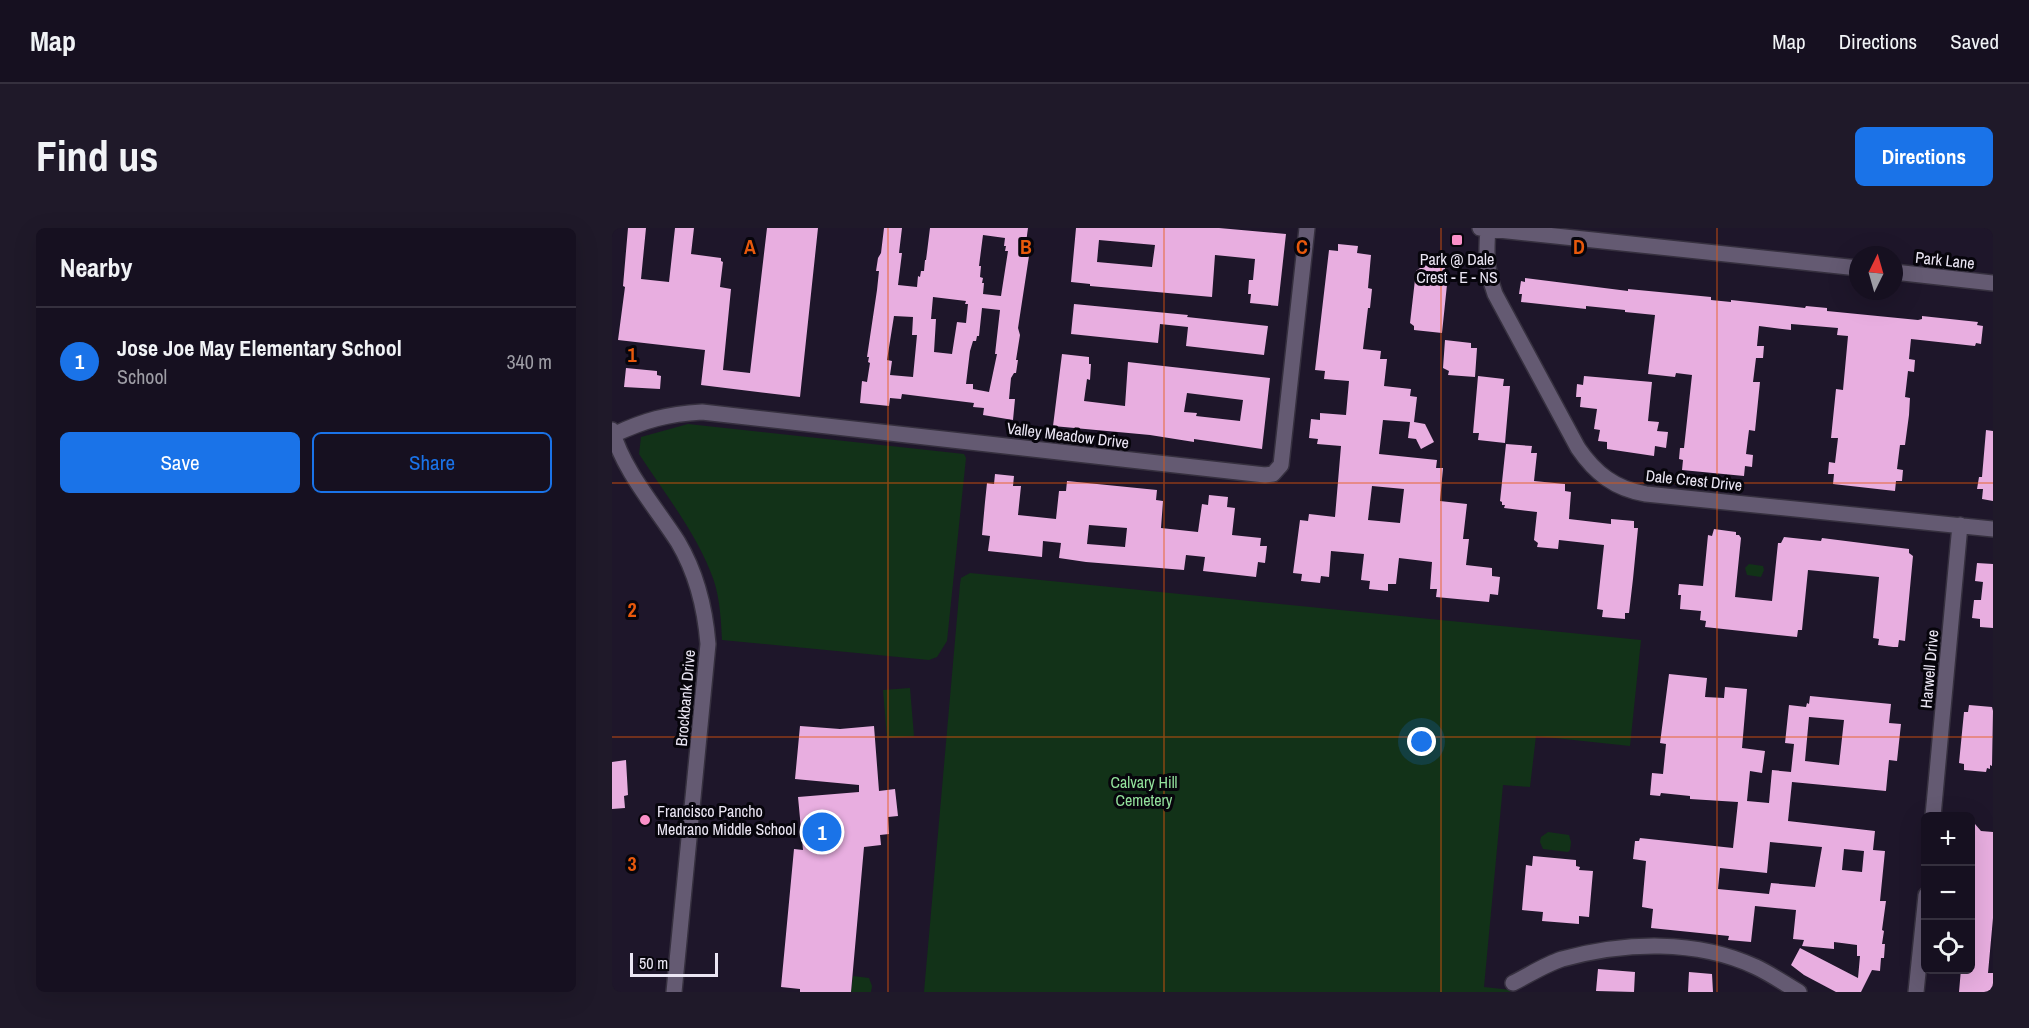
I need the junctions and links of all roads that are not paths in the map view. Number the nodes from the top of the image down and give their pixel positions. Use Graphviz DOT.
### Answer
graph roads {
  1 [pos="1307,228"];
  2 [pos="1480,228"];
  3 [pos="1488,228"];
  4 [pos="1849,267"];
  5 [pos="1903,273"];
  6 [pos="1993,283"];
  7 [pos="613,433"];
  8 [pos="1960,525"];
  9 [pos="1993,529"];
  10 [pos="1933,812"];
  11 [pos="1923,920"];
  12 [pos="1513,982"];
  13 [pos="674,992"];
  14 [pos="1799,992"];
  15 [pos="1916,992"];
  1 -- 7 [label="street, Valley Meadow Drive"];
  2 -- 3 [label="street"];
  3 -- 4 [label="street"];
  3 -- 8 [label="street, Dale Crest Drive"];
  5 -- 6 [label="street, Park Lane"];
  7 -- 13 [label="street, Brockbank Drive"];
  8 -- 9 [label="street, Dale Crest Drive"];
  8 -- 10 [label="street, Harwell Drive"];
  11 -- 15 [label="street"];
  12 -- 14 [label="street"];
}
